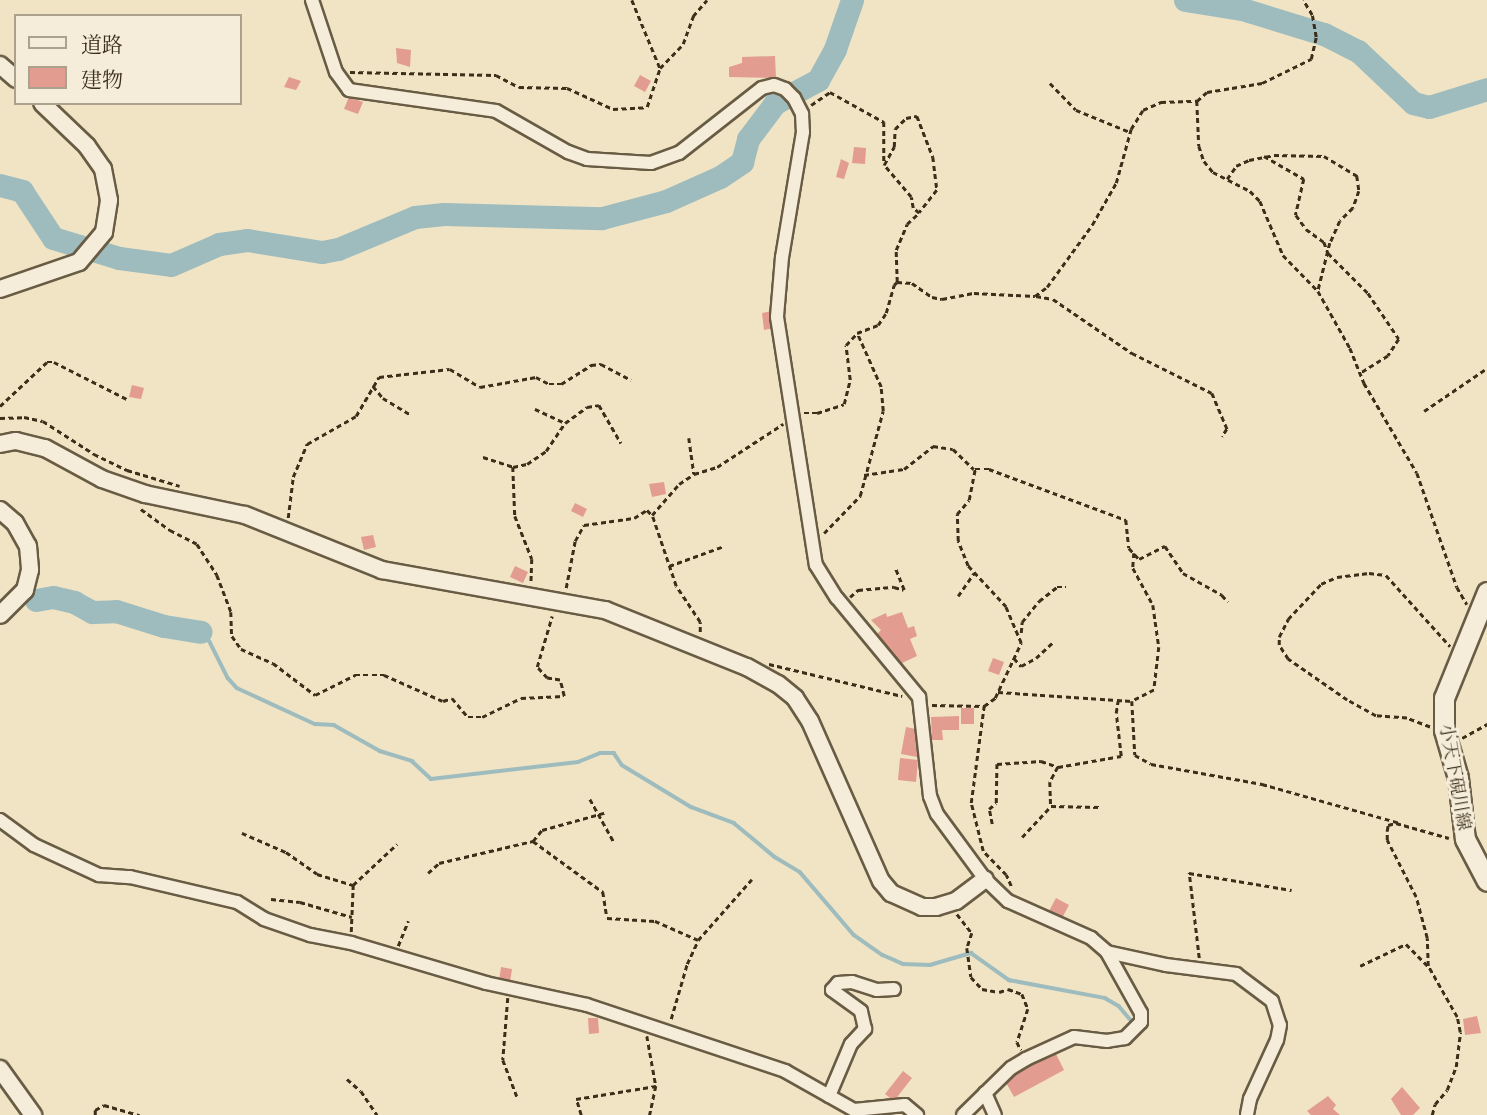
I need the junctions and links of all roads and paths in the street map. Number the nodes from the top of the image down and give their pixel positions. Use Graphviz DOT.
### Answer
graph roads {
  1 [pos="312,0"];
  2 [pos="632,0"];
  3 [pos="707,0"];
  4 [pos="1303,0"];
  5 [pos="0,65"];
  6 [pos="660,68"];
  7 [pos="336,72"];
  8 [pos="14,77"];
  9 [pos="1050,83"];
  10 [pos="792,97"];
  11 [pos="1197,101"];
  12 [pos="44,105"];
  13 [pos="1130,132"];
  14 [pos="1265,156"];
  15 [pos="884,165"];
  16 [pos="1227,179"];
  17 [pos="919,214"];
  18 [pos="1328,253"];
  19 [pos="897,282"];
  20 [pos="0,289"];
  21 [pos="1318,291"];
  22 [pos="1035,296"];
  23 [pos="857,332"];
  24 [pos="1487,368"];
  25 [pos="1361,374"];
  26 [pos="631,380"];
  27 [pos="373,386"];
  28 [pos="127,399"];
  29 [pos="0,406"];
  30 [pos="535,409"];
  31 [pos="1424,411"];
  32 [pos="410,414"];
  33 [pos="791,415"];
  34 [pos="0,418"];
  35 [pos="565,423"];
  36 [pos="1222,437"];
  37 [pos="689,438"];
  38 [pos="621,443"];
  39 [pos="0,444"];
  40 [pos="483,457"];
  41 [pos="513,467"];
  42 [pos="975,469"];
  43 [pos="694,474"];
  44 [pos="864,475"];
  45 [pos="145,494"];
  46 [pos="190,503"];
  47 [pos="0,510"];
  48 [pos="652,515"];
  49 [pos="288,532"];
  50 [pos="811,544"];
  51 [pos="724,546"];
  52 [pos="1134,553"];
  53 [pos="669,566"];
  54 [pos="895,568"];
  55 [pos="974,572"];
  56 [pos="1066,587"];
  57 [pos="1487,592"];
  58 [pos="958,596"];
  59 [pos="530,597"];
  60 [pos="557,601"];
  61 [pos="1228,602"];
  62 [pos="841,603"];
  63 [pos="1480,612"];
  64 [pos="0,615"];
  65 [pos="1020,637"];
  66 [pos="1054,641"];
  67 [pos="696,646"];
  68 [pos="1014,658"];
  69 [pos="1462,660"];
  70 [pos="747,667"];
  71 [pos="998,692"];
  72 [pos="920,701"];
  73 [pos="1118,701"];
  74 [pos="1132,701"];
  75 [pos="984,706"];
  76 [pos="1487,724"];
  77 [pos="1447,737"];
  78 [pos="1058,767"];
  79 [pos="590,799"];
  80 [pos="1051,806"];
  81 [pos="1099,807"];
  82 [pos="607,812"];
  83 [pos="601,814"];
  84 [pos="0,820"];
  85 [pos="1400,823"];
  86 [pos="992,824"];
  87 [pos="242,833"];
  88 [pos="1022,837"];
  89 [pos="1465,839"];
  90 [pos="533,841"];
  91 [pos="614,842"];
  92 [pos="397,844"];
  93 [pos="428,873"];
  94 [pos="752,879"];
  95 [pos="985,879"];
  96 [pos="1487,881"];
  97 [pos="353,885"];
  98 [pos="1292,890"];
  99 [pos="271,899"];
  100 [pos="949,903"];
  101 [pos="1018,906"];
  102 [pos="352,917"];
  103 [pos="408,921"];
  104 [pos="698,940"];
  105 [pos="351,943"];
  106 [pos="1107,952"];
  107 [pos="394,956"];
  108 [pos="1428,966"];
  109 [pos="1360,967"];
  110 [pos="1201,969"];
  111 [pos="509,988"];
  112 [pos="894,989"];
  113 [pos="649,1026"];
  114 [pos="667,1032"];
  115 [pos="1026,1059"];
  116 [pos="0,1069"];
  117 [pos="347,1079"];
  118 [pos="656,1086"];
  119 [pos="985,1093"];
  120 [pos="829,1096"];
  121 [pos="518,1099"];
  122 [pos="33,1115"];
  123 [pos="95,1115"];
  124 [pos="140,1115"];
  125 [pos="377,1115"];
  126 [pos="580,1115"];
  127 [pos="650,1115"];
  128 [pos="917,1115"];
  129 [pos="963,1115"];
  130 [pos="995,1115"];
  131 [pos="1247,1115"];
  132 [pos="1432,1115"];
  1 -- 7 [label="street"];
  2 -- 6 [label="path"];
  3 -- 6 [label="path"];
  4 -- 11 [label="path"];
  5 -- 8 [label="street"];
  6 -- 7 [label="path"];
  7 -- 10 [label="street"];
  9 -- 13 [label="path"];
  10 -- 15 [label="path"];
  10 -- 33 [label="street"];
  11 -- 13 [label="path"];
  11 -- 16 [label="path"];
  12 -- 20 [label="street"];
  13 -- 22 [label="path"];
  14 -- 16 [label="path"];
  14 -- 18 [label="path"];
  14 -- 18 [label="path"];
  15 -- 17 [label="path"];
  15 -- 17 [label="path"];
  16 -- 21 [label="path"];
  17 -- 19 [label="path"];
  18 -- 21 [label="path"];
  18 -- 25 [label="path"];
  19 -- 22 [label="path"];
  19 -- 23 [label="path"];
  21 -- 25 [label="path"];
  22 -- 36 [label="path"];
  23 -- 33 [label="path"];
  23 -- 44 [label="path"];
  24 -- 31 [label="path"];
  25 -- 63 [label="path"];
  26 -- 27 [label="path"];
  27 -- 32 [label="path"];
  27 -- 49 [label="path"];
  28 -- 29 [label="path"];
  30 -- 35 [label="path"];
  33 -- 43 [label="path"];
  33 -- 50 [label="street"];
  34 -- 46 [label="path"];
  35 -- 38 [label="path"];
  35 -- 41 [label="path"];
  37 -- 43 [label="path"];
  39 -- 45 [label="street"];
  40 -- 41 [label="path"];
  41 -- 59 [label="path"];
  42 -- 44 [label="path"];
  42 -- 52 [label="path"];
  42 -- 55 [label="path"];
  43 -- 48 [label="path"];
  44 -- 50 [label="path"];
  45 -- 46 [label="street"];
  45 -- 60 [label="path"];
  46 -- 49 [label="street"];
  47 -- 64 [label="street"];
  48 -- 53 [label="path"];
  48 -- 60 [label="path"];
  49 -- 59 [label="street"];
  50 -- 62 [label="street"];
  51 -- 53 [label="path"];
  52 -- 61 [label="path"];
  52 -- 74 [label="path"];
  53 -- 67 [label="path"];
  54 -- 62 [label="path"];
  55 -- 58 [label="path"];
  55 -- 65 [label="path"];
  56 -- 65 [label="path"];
  57 -- 63 [label="main road, 小天下硯川線"];
  59 -- 60 [label="street"];
  60 -- 67 [label="street"];
  62 -- 72 [label="street"];
  63 -- 69 [label="main road, 小天下硯川線"];
  65 -- 68 [label="path"];
  66 -- 68 [label="path"];
  67 -- 70 [label="street"];
  68 -- 71 [label="path"];
  69 -- 77 [label="main road, 小天下硯川線"];
  69 -- 77 [label="path"];
  70 -- 72 [label="path"];
  70 -- 100 [label="street"];
  71 -- 73 [label="path"];
  71 -- 75 [label="path"];
  72 -- 75 [label="path"];
  72 -- 95 [label="street"];
  73 -- 74 [label="path"];
  73 -- 78 [label="path"];
  74 -- 85 [label="path"];
  75 -- 101 [label="path"];
  76 -- 77 [label="path"];
  77 -- 89 [label="main road, 小天下硯川線"];
  78 -- 80 [label="path"];
  78 -- 86 [label="path"];
  79 -- 83 [label="path"];
  80 -- 81 [label="path"];
  80 -- 88 [label="path"];
  82 -- 83 [label="path"];
  83 -- 90 [label="path"];
  83 -- 91 [label="path"];
  84 -- 105 [label="street"];
  85 -- 89 [label="path"];
  85 -- 108 [label="path"];
  87 -- 97 [label="path"];
  89 -- 96 [label="main road, 小天下硯川線"];
  90 -- 93 [label="path"];
  90 -- 104 [label="path"];
  92 -- 97 [label="path"];
  94 -- 104 [label="path"];
  95 -- 100 [label="street"];
  95 -- 101 [label="street"];
  97 -- 102 [label="path"];
  98 -- 110 [label="path"];
  99 -- 102 [label="path"];
  100 -- 115 [label="path"];
  101 -- 106 [label="street"];
  102 -- 105 [label="path"];
  103 -- 107 [label="path"];
  104 -- 114 [label="path"];
  105 -- 107 [label="street"];
  106 -- 110 [label="street"];
  106 -- 115 [label="street"];
  107 -- 111 [label="street"];
  108 -- 109 [label="path"];
  108 -- 132 [label="path"];
  110 -- 131 [label="street"];
  111 -- 113 [label="street"];
  111 -- 121 [label="path"];
  112 -- 120 [label="street"];
  113 -- 114 [label="street"];
  113 -- 118 [label="path"];
  114 -- 120 [label="street"];
  115 -- 119 [label="street"];
  116 -- 122 [label="street"];
  117 -- 125 [label="path"];
  118 -- 126 [label="path"];
  118 -- 127 [label="path"];
  119 -- 129 [label="street"];
  119 -- 130 [label="street"];
  120 -- 128 [label="street"];
  123 -- 124 [label="path"];
}
